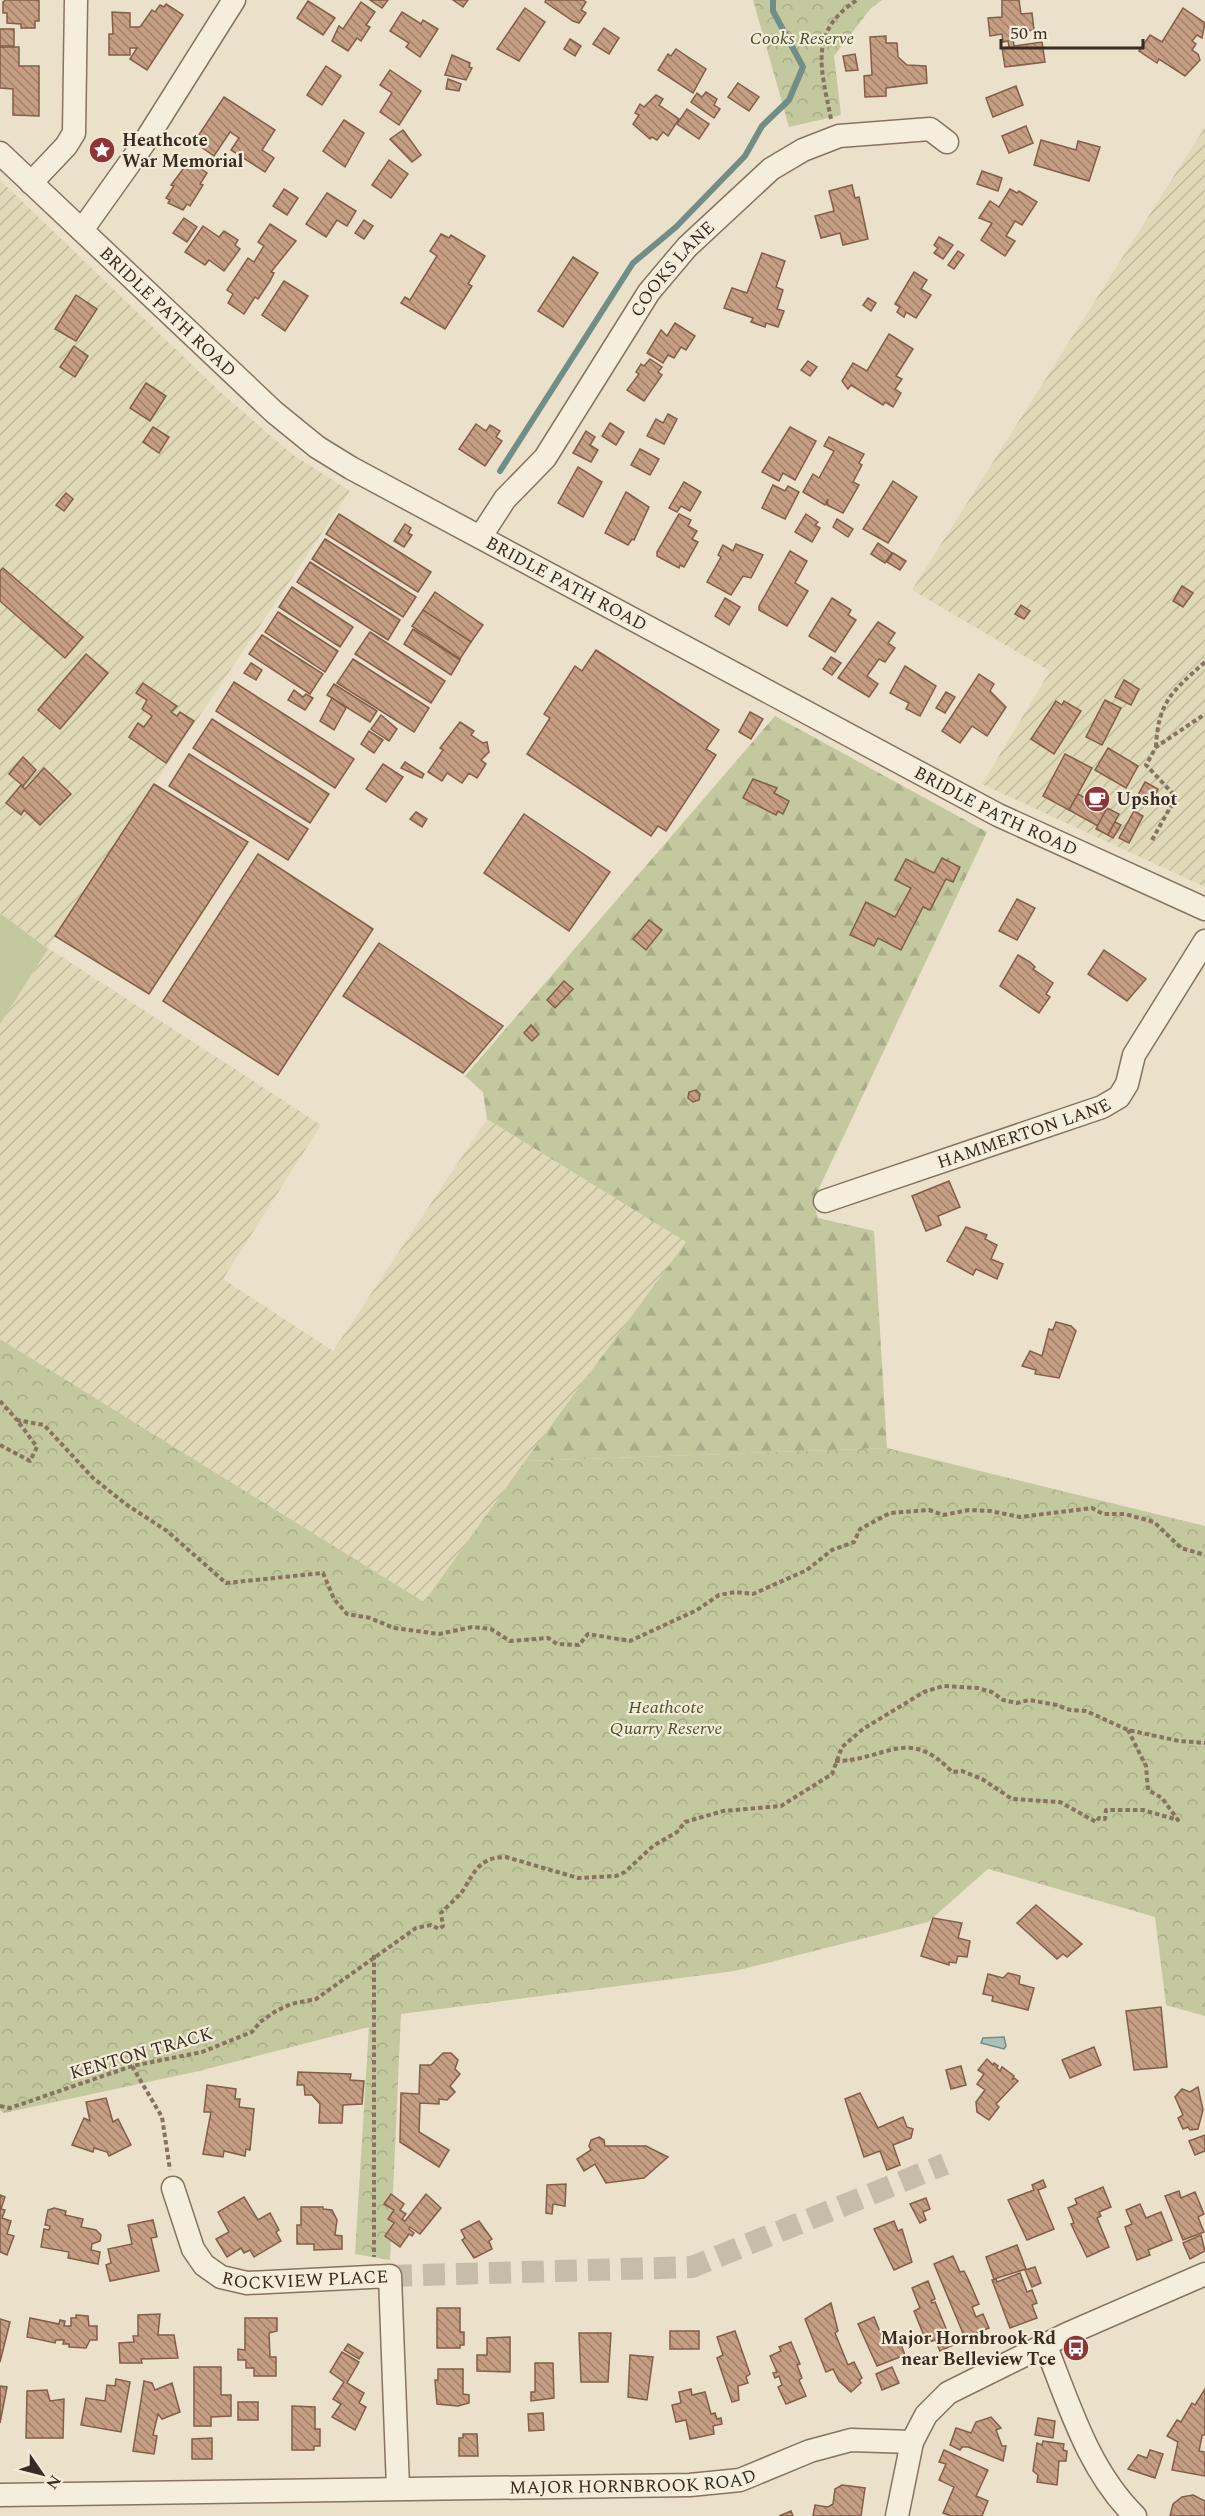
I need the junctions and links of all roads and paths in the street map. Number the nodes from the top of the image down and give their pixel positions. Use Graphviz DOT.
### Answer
graph roads {
  1 [pos="76,0"];
  2 [pos="234,0"];
  3 [pos="857,0"];
  4 [pos="839,136"];
  5 [pos="947,142"];
  6 [pos="0,153"];
  7 [pos="31,183"];
  8 [pos="82,230"];
  9 [pos="481,536"];
  10 [pos="1205,662"];
  11 [pos="1205,714"];
  12 [pos="1156,747"];
  13 [pos="1152,840"];
  14 [pos="1205,909"];
  15 [pos="1205,941"];
  16 [pos="825,1201"];
  17 [pos="0,1401"];
  18 [pos="17,1420"];
  19 [pos="0,1445"];
  20 [pos="1205,1555"];
  21 [pos="1128,1730"];
  22 [pos="1205,1743"];
  23 [pos="835,1761"];
  24 [pos="374,1955"];
  25 [pos="132,2066"];
  26 [pos="0,2106"];
  27 [pos="173,2188"];
  28 [pos="1205,2274"];
  29 [pos="390,2276"];
  30 [pos="1045,2344"];
  31 [pos="912,2442"];
  32 [pos="398,2488"];
  33 [pos="0,2495"];
  34 [pos="897,2516"];
  35 [pos="1135,2516"];
  1 -- 7 [label="street"];
  2 -- 8 [label="street"];
  3 -- 4 [label="path"];
  4 -- 5 [label="street, COOKS LANE"];
  4 -- 9 [label="street, COOKS LANE"];
  6 -- 7 [label="street, BRIDLE PATH ROAD"];
  7 -- 8 [label="street, BRIDLE PATH ROAD"];
  8 -- 9 [label="street, BRIDLE PATH ROAD"];
  9 -- 14 [label="street, BRIDLE PATH ROAD"];
  10 -- 12 [label="path"];
  11 -- 12 [label="path"];
  12 -- 13 [label="path"];
  15 -- 16 [label="street, HAMMERTON LANE"];
  17 -- 18 [label="path"];
  18 -- 19 [label="path"];
  18 -- 20 [label="path"];
  21 -- 22 [label="path"];
  21 -- 23 [label="path"];
  21 -- 23 [label="path"];
  23 -- 24 [label="path, KENTON TRACK"];
  24 -- 25 [label="path, KENTON TRACK"];
  24 -- 29 [label="path"];
  25 -- 26 [label="path, KENTON TRACK"];
  25 -- 27 [label="path"];
  27 -- 29 [label="street, ROCKVIEW PLACE"];
  28 -- 30 [label="street"];
  29 -- 32 [label="street, ROCKVIEW PLACE"];
  30 -- 31 [label="street"];
  30 -- 35 [label="street"];
  31 -- 32 [label="street, MAJOR HORNBROOK ROAD"];
  31 -- 34 [label="street"];
  32 -- 33 [label="street, MAJOR HORNBROOK ROAD"];
}
